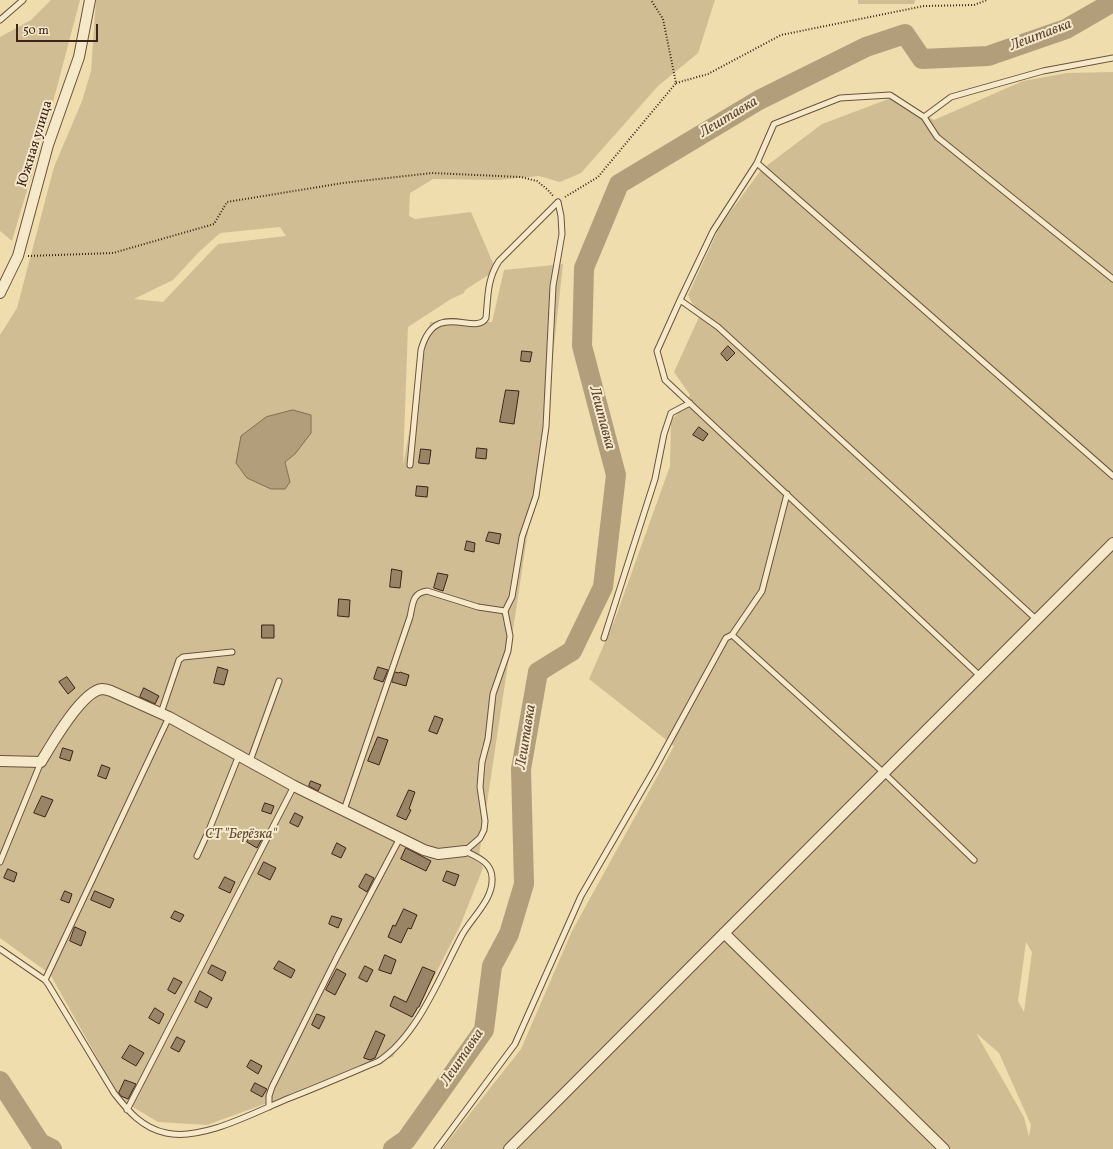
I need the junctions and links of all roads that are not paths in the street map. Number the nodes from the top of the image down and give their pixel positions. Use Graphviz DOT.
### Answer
graph roads {
  1 [pos="23,0"];
  2 [pos="90,0"];
  3 [pos="0,20"];
  4 [pos="1113,58"];
  5 [pos="924,117"];
  6 [pos="757,163"];
  7 [pos="1113,279"];
  8 [pos="0,293"];
  9 [pos="680,300"];
  10 [pos="690,403"];
  11 [pos="410,465"];
  12 [pos="1113,476"];
  13 [pos="787,494"];
  14 [pos="1113,543"];
  15 [pos="505,611"];
  16 [pos="1036,620"];
  17 [pos="732,635"];
  18 [pos="604,638"];
  19 [pos="232,652"];
  20 [pos="980,676"];
  21 [pos="279,681"];
  22 [pos="165,715"];
  23 [pos="239,756"];
  24 [pos="0,761"];
  25 [pos="250,761"];
  26 [pos="41,762"];
  27 [pos="884,773"];
  28 [pos="294,786"];
  29 [pos="344,810"];
  30 [pos="400,837"];
  31 [pos="465,851"];
  32 [pos="197,856"];
  33 [pos="974,860"];
  34 [pos="0,862"];
  35 [pos="724,933"];
  36 [pos="0,949"];
  37 [pos="45,980"];
  38 [pos="269,1107"];
  39 [pos="127,1110"];
  40 [pos="437,1149"];
  41 [pos="509,1149"];
  42 [pos="944,1149"];
  1 -- 3 [label="lane"];
  2 -- 8 [label="street, Южная улица"];
  4 -- 5 [label="lane"];
  5 -- 6 [label="lane"];
  5 -- 7 [label="lane"];
  6 -- 9 [label="lane"];
  6 -- 12 [label="lane"];
  9 -- 10 [label="lane"];
  9 -- 16 [label="lane"];
  10 -- 13 [label="lane"];
  10 -- 18 [label="lane"];
  11 -- 15 [label="lane"];
  13 -- 17 [label="lane"];
  13 -- 20 [label="lane"];
  14 -- 16 [label="street"];
  15 -- 29 [label="lane"];
  15 -- 31 [label="lane"];
  16 -- 20 [label="street"];
  17 -- 27 [label="lane"];
  17 -- 40 [label="lane"];
  19 -- 22 [label="lane"];
  20 -- 27 [label="street"];
  21 -- 25 [label="lane"];
  22 -- 23 [label="street"];
  22 -- 26 [label="street"];
  22 -- 37 [label="lane"];
  23 -- 25 [label="street"];
  23 -- 32 [label="lane"];
  24 -- 26 [label="street"];
  25 -- 28 [label="street"];
  26 -- 34 [label="lane"];
  27 -- 33 [label="lane"];
  27 -- 35 [label="street"];
  28 -- 29 [label="street"];
  28 -- 39 [label="lane"];
  29 -- 30 [label="street"];
  30 -- 31 [label="street"];
  30 -- 38 [label="lane"];
  31 -- 38 [label="lane"];
  35 -- 41 [label="street"];
  35 -- 42 [label="street"];
  36 -- 37 [label="lane"];
  37 -- 39 [label="lane"];
  38 -- 39 [label="lane"];
}
